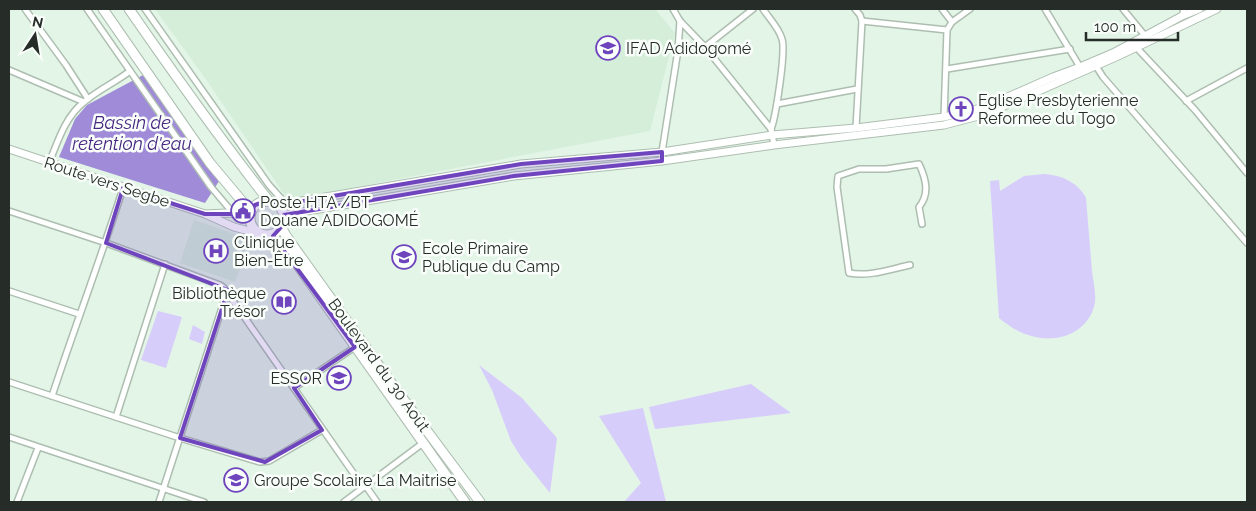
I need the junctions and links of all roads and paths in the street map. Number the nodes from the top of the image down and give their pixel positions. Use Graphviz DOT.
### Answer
graph roads {
  1 [pos="25,9"];
  2 [pos="87,9"];
  3 [pos="103,9"];
  4 [pos="129,9"];
  5 [pos="145,9"];
  6 [pos="673,9"];
  7 [pos="753,9"];
  8 [pos="763,9"];
  9 [pos="854,9"];
  10 [pos="942,9"];
  11 [pos="970,9"];
  12 [pos="1045,9"];
  13 [pos="1123,9"];
  14 [pos="1199,9"];
  15 [pos="1218,9"];
  16 [pos="1183,12"];
  17 [pos="680,21"];
  18 [pos="862,21"];
  19 [pos="952,22"];
  20 [pos="946,30"];
  21 [pos="1147,38"];
  22 [pos="705,47"];
  23 [pos="1136,47"];
  24 [pos="1070,49"];
  25 [pos="678,50"];
  26 [pos="1096,66"];
  27 [pos="1080,67"];
  28 [pos="1247,68"];
  29 [pos="947,69"];
  30 [pos="9,70"];
  31 [pos="130,71"];
  32 [pos="857,89"];
  33 [pos="86,100"];
  34 [pos="1186,101"];
  35 [pos="777,104"];
  36 [pos="944,117"];
  37 [pos="856,128"];
  38 [pos="772,132"];
  39 [pos="774,145"];
  40 [pos="9,150"];
  41 [pos="662,152"];
  42 [pos="662,161"];
  43 [pos="49,163"];
  44 [pos="1247,173"];
  45 [pos="123,188"];
  46 [pos="278,203"];
  47 [pos="9,211"];
  48 [pos="233,213"];
  49 [pos="250,213"];
  50 [pos="205,214"];
  51 [pos="284,215"];
  52 [pos="922,224"];
  53 [pos="283,225"];
  54 [pos="260,234"];
  55 [pos="271,235"];
  56 [pos="106,243"];
  57 [pos="1247,243"];
  58 [pos="165,264"];
  59 [pos="910,265"];
  60 [pos="9,291"];
  61 [pos="227,292"];
  62 [pos="79,314"];
  63 [pos="355,347"];
  64 [pos="9,382"];
  65 [pos="294,388"];
  66 [pos="52,396"];
  67 [pos="116,417"];
  68 [pos="322,430"];
  69 [pos="9,438"];
  70 [pos="180,438"];
  71 [pos="423,443"];
  72 [pos="38,448"];
  73 [pos="364,486"];
  74 [pos="164,489"];
  75 [pos="17,502"];
  76 [pos="159,502"];
  77 [pos="204,502"];
  78 [pos="344,502"];
  79 [pos="377,502"];
  80 [pos="465,502"];
  81 [pos="480,502"];
  1 -- 33 [label="street"];
  2 -- 31 [label="street"];
  3 -- 49 [label="highway"];
  4 -- 46 [label="highway"];
  5 -- 46 [label="street"];
  6 -- 17 [label="street"];
  7 -- 22 [label="street"];
  8 -- 35 [label="street"];
  9 -- 18 [label="street"];
  10 -- 19 [label="street"];
  11 -- 19 [label="street"];
  12 -- 24 [label="street"];
  13 -- 21 [label="street"];
  14 -- 16 [label="main road"];
  15 -- 21 [label="main road"];
  16 -- 21 [label="main road"];
  17 -- 22 [label="street"];
  17 -- 25 [label="street"];
  18 -- 20 [label="street"];
  18 -- 32 [label="street"];
  19 -- 20 [label="street"];
  20 -- 29 [label="street"];
  21 -- 23 [label="main road"];
  21 -- 27 [label="main road"];
  22 -- 25 [label="street"];
  22 -- 38 [label="street"];
  23 -- 26 [label="main road"];
  23 -- 34 [label="street"];
  24 -- 27 [label="street"];
  24 -- 29 [label="street"];
  25 -- 41 [label="street"];
  26 -- 39 [label="main road"];
  26 -- 57 [label="street"];
  27 -- 36 [label="main road"];
  28 -- 34 [label="street"];
  29 -- 36 [label="street"];
  30 -- 33 [label="street"];
  31 -- 33 [label="street"];
  31 -- 48 [label="street"];
  32 -- 35 [label="street"];
  32 -- 37 [label="street"];
  33 -- 43 [label="street"];
  34 -- 44 [label="street"];
  35 -- 38 [label="street"];
  36 -- 37 [label="main road"];
  37 -- 38 [label="main road"];
  38 -- 39 [label="street"];
  38 -- 41 [label="main road"];
  39 -- 42 [label="main road"];
  40 -- 43 [label="main road, Route vers Segbe"];
  41 -- 42 [label="street"];
  41 -- 46 [label="main road"];
  42 -- 51 [label="main road"];
  43 -- 45 [label="main road, Route vers Segbe"];
  45 -- 50 [label="main road, Route vers Segbe"];
  45 -- 56 [label="street"];
  46 -- 49 [label="highway"];
  46 -- 51 [label="highway"];
  47 -- 56 [label="street"];
  48 -- 49 [label="main road, Route vers Segbe"];
  48 -- 50 [label="main road, Route vers Segbe"];
  49 -- 54 [label="highway"];
  50 -- 54 [label="main road, Route vers Segbe"];
  51 -- 53 [label="highway"];
  52 -- 59 [label="street"];
  53 -- 55 [label="highway"];
  53 -- 81 [label="highway, Boulevard du 30 Août"];
  54 -- 55 [label="highway"];
  55 -- 63 [label="highway, Boulevard du 30 Août"];
  56 -- 58 [label="street"];
  56 -- 62 [label="street"];
  58 -- 61 [label="street"];
  58 -- 67 [label="street"];
  60 -- 62 [label="street"];
  61 -- 65 [label="street"];
  61 -- 70 [label="street"];
  62 -- 66 [label="street"];
  63 -- 65 [label="street"];
  63 -- 71 [label="highway, Boulevard du 30 Août"];
  64 -- 66 [label="street"];
  65 -- 68 [label="street"];
  66 -- 67 [label="street"];
  67 -- 70 [label="street"];
  68 -- 70 [label="street"];
  68 -- 73 [label="street"];
  69 -- 72 [label="street"];
  70 -- 74 [label="street"];
  71 -- 73 [label="street"];
  71 -- 80 [label="highway, Boulevard du 30 Août"];
  72 -- 74 [label="street"];
  72 -- 75 [label="street"];
  73 -- 78 [label="street"];
  73 -- 79 [label="street"];
  74 -- 76 [label="street"];
  74 -- 77 [label="street"];
}
